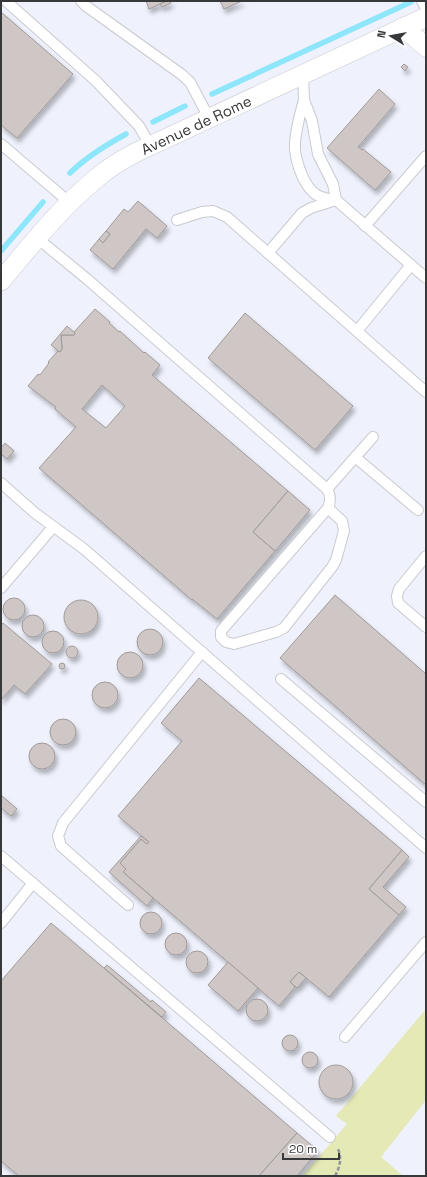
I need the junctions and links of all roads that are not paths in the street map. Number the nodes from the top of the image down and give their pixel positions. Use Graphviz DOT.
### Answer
graph roads {
  1 [pos="6,1"];
  2 [pos="81,1"];
  3 [pos="422,1"];
  4 [pos="426,9"];
  5 [pos="426,17"];
  6 [pos="403,27"];
  7 [pos="426,46"];
  8 [pos="303,74"];
  9 [pos="304,100"];
  10 [pos="209,118"];
  11 [pos="1,144"];
  12 [pos="150,146"];
  13 [pos="426,156"];
  14 [pos="336,200"];
  15 [pos="69,202"];
  16 [pos="176,220"];
  17 [pos="365,226"];
  18 [pos="37,238"];
  19 [pos="268,252"];
  20 [pos="411,265"];
  21 [pos="426,278"];
  22 [pos="1,281"];
  23 [pos="357,331"];
  24 [pos="426,392"];
  25 [pos="373,437"];
  26 [pos="355,457"];
  27 [pos="1,483"];
  28 [pos="327,489"];
  29 [pos="328,508"];
  30 [pos="418,510"];
  31 [pos="53,527"];
  32 [pos="426,556"];
  33 [pos="1,588"];
  34 [pos="426,627"];
  35 [pos="202,652"];
  36 [pos="281,679"];
  37 [pos="426,802"];
  38 [pos="426,848"];
  39 [pos="2,858"];
  40 [pos="33,883"];
  41 [pos="128,905"];
  42 [pos="1,923"];
  43 [pos="426,942"];
  44 [pos="345,1037"];
  45 [pos="330,1137"];
  1 -- 12 [label="lane"];
  2 -- 10 [label="lane"];
  3 -- 4 [label="lane"];
  5 -- 6 [label="street, Avenue de Rome"];
  6 -- 7 [label="street"];
  6 -- 8 [label="street, Avenue de Rome"];
  8 -- 9 [label="lane"];
  8 -- 10 [label="street, Avenue de Rome"];
  9 -- 14 [label="lane"];
  9 -- 14 [label="lane"];
  10 -- 12 [label="street, Avenue de Rome"];
  11 -- 15 [label="lane"];
  12 -- 15 [label="street, Avenue de Rome"];
  13 -- 17 [label="lane"];
  14 -- 17 [label="lane"];
  14 -- 19 [label="lane"];
  15 -- 18 [label="street, Avenue de Rome"];
  16 -- 19 [label="lane"];
  17 -- 20 [label="lane"];
  18 -- 22 [label="street, Avenue de Rome"];
  18 -- 28 [label="lane"];
  19 -- 23 [label="lane"];
  20 -- 21 [label="lane"];
  20 -- 23 [label="lane"];
  23 -- 24 [label="lane"];
  25 -- 26 [label="lane"];
  26 -- 28 [label="lane"];
  26 -- 30 [label="lane"];
  27 -- 31 [label="lane"];
  28 -- 29 [label="lane"];
  29 -- 29 [label="lane"];
  31 -- 33 [label="lane"];
  31 -- 35 [label="lane"];
  32 -- 34 [label="lane"];
  35 -- 38 [label="lane"];
  35 -- 41 [label="lane"];
  36 -- 37 [label="lane"];
  39 -- 40 [label="lane"];
  40 -- 42 [label="lane"];
  40 -- 45 [label="lane"];
  43 -- 44 [label="lane"];
}
